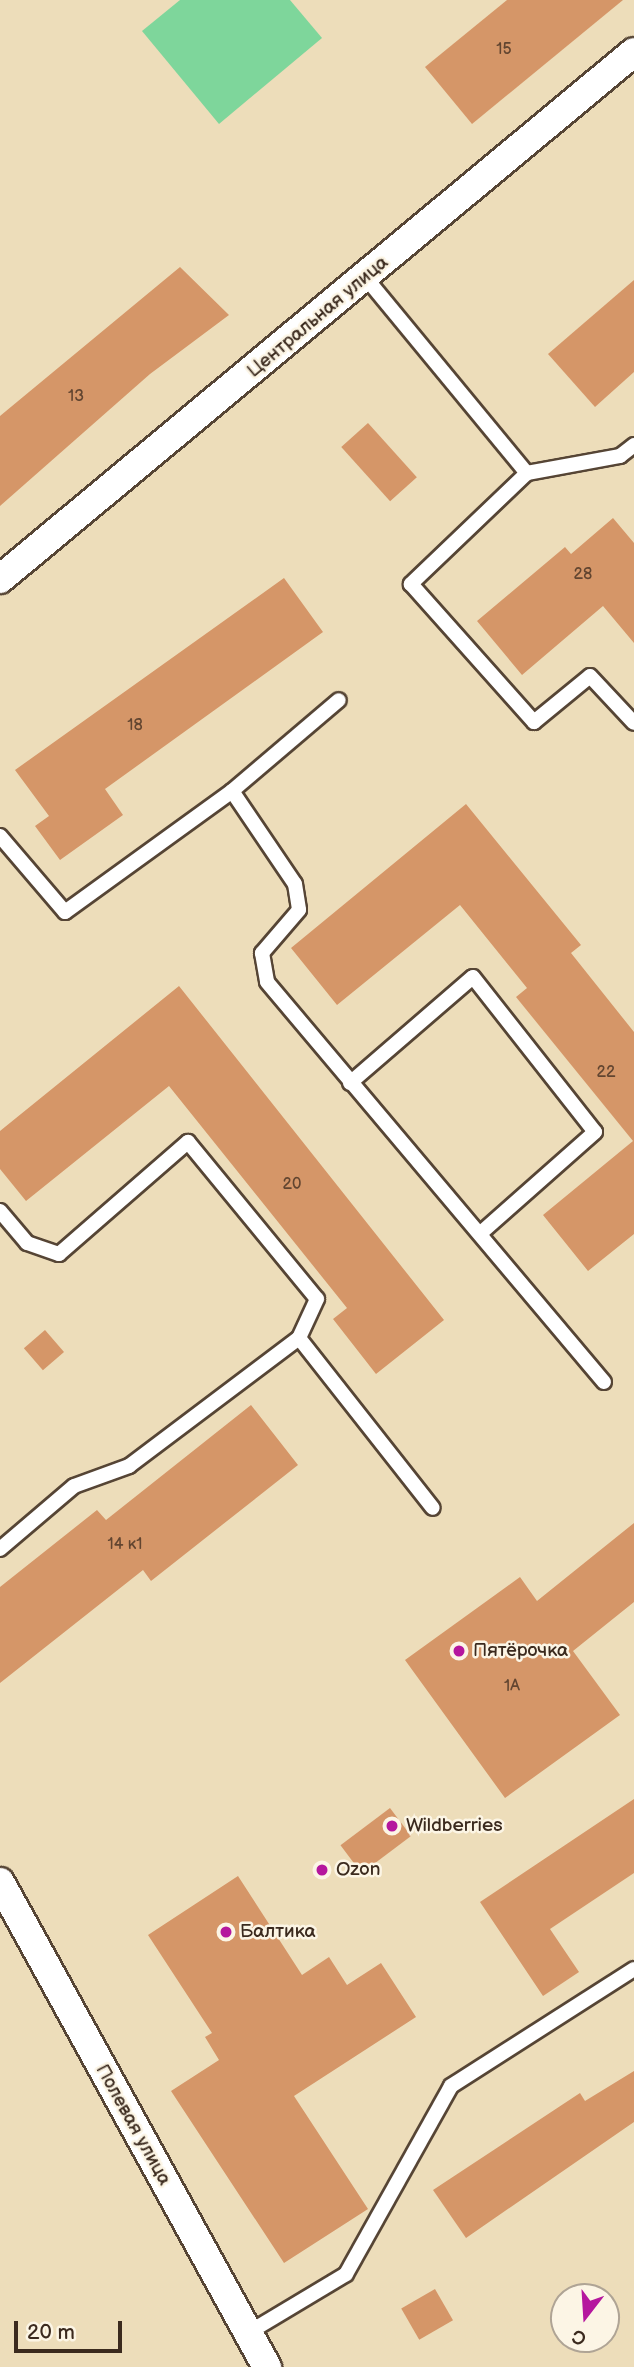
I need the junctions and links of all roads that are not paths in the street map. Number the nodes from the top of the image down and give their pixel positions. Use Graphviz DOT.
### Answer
graph roads {
  1 [pos="634,52"];
  2 [pos="366,278"];
  3 [pos="634,445"];
  4 [pos="527,473"];
  5 [pos="0,579"];
  6 [pos="339,700"];
  7 [pos="634,723"];
  8 [pos="232,791"];
  9 [pos="0,836"];
  10 [pos="350,1083"];
  11 [pos="0,1211"];
  12 [pos="482,1232"];
  13 [pos="299,1338"];
  14 [pos="604,1382"];
  15 [pos="433,1508"];
  16 [pos="0,1549"];
  17 [pos="0,1882"];
  18 [pos="634,1969"];
  19 [pos="248,2333"];
  20 [pos="267,2367"];
  1 -- 2 [label="street, Центральная улица"];
  2 -- 4 [label="lane"];
  2 -- 5 [label="street, Центральная улица"];
  3 -- 4 [label="lane"];
  4 -- 7 [label="lane"];
  6 -- 8 [label="lane"];
  8 -- 9 [label="lane"];
  8 -- 10 [label="lane"];
  10 -- 12 [label="lane"];
  10 -- 12 [label="lane"];
  11 -- 13 [label="lane"];
  12 -- 14 [label="lane"];
  13 -- 15 [label="lane"];
  13 -- 16 [label="lane"];
  17 -- 19 [label="street, Полевая улица"];
  18 -- 19 [label="lane"];
  19 -- 20 [label="street, Полевая улица"];
}
